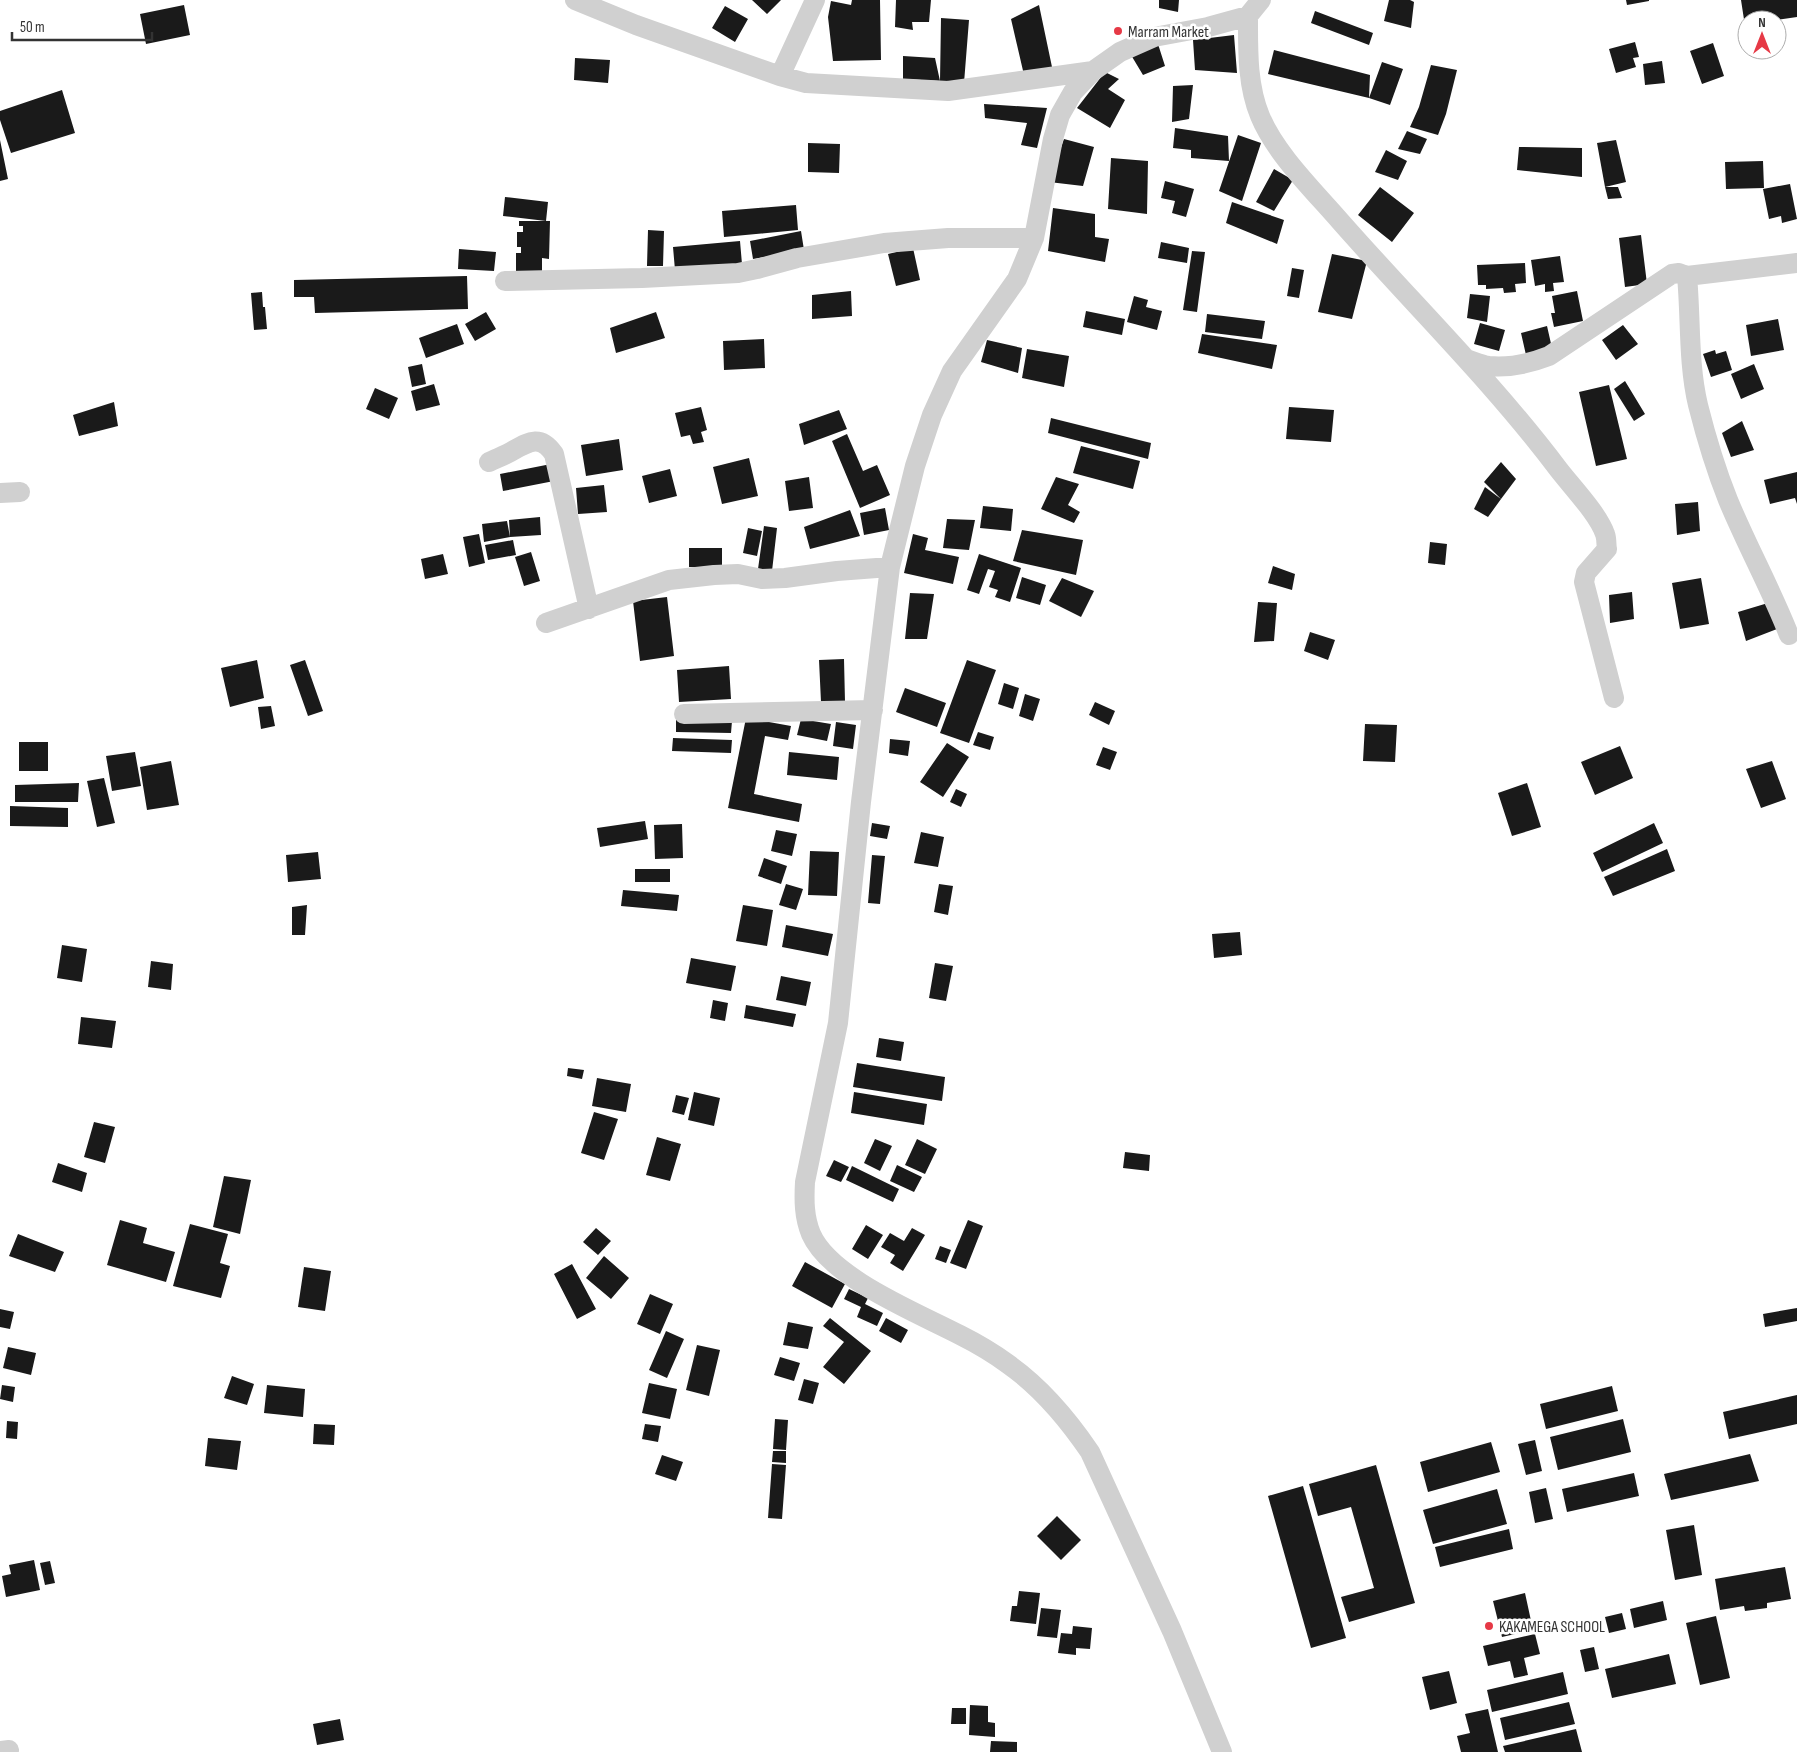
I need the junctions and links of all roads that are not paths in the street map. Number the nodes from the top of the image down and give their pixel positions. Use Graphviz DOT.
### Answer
graph roads {
  1 [pos="575,0"];
  2 [pos="815,0"];
  3 [pos="1261,0"];
  4 [pos="1248,16"];
  5 [pos="1093,71"];
  6 [pos="780,76"];
  7 [pos="1034,238"];
  8 [pos="1797,263"];
  9 [pos="1687,276"];
  10 [pos="505,281"];
  11 [pos="1466,359"];
  12 [pos="489,462"];
  13 [pos="20,492"];
  14 [pos="0,493"];
  15 [pos="890,567"];
  16 [pos="589,609"];
  17 [pos="546,624"];
  18 [pos="1789,635"];
  19 [pos="1614,698"];
  20 [pos="873,710"];
  21 [pos="684,714"];
  22 [pos="1222,1752"];
  1 -- 6 [label="street"];
  2 -- 6 [label="street"];
  3 -- 4 [label="street"];
  4 -- 5 [label="street"];
  4 -- 11 [label="street"];
  5 -- 6 [label="street"];
  5 -- 7 [label="street"];
  7 -- 10 [label="street"];
  7 -- 15 [label="street"];
  8 -- 9 [label="street"];
  9 -- 11 [label="street"];
  9 -- 18 [label="street"];
  11 -- 19 [label="street"];
  12 -- 16 [label="street"];
  13 -- 14 [label="street"];
  15 -- 16 [label="street"];
  15 -- 20 [label="street"];
  16 -- 17 [label="street"];
  20 -- 21 [label="street"];
  20 -- 22 [label="street"];
}
